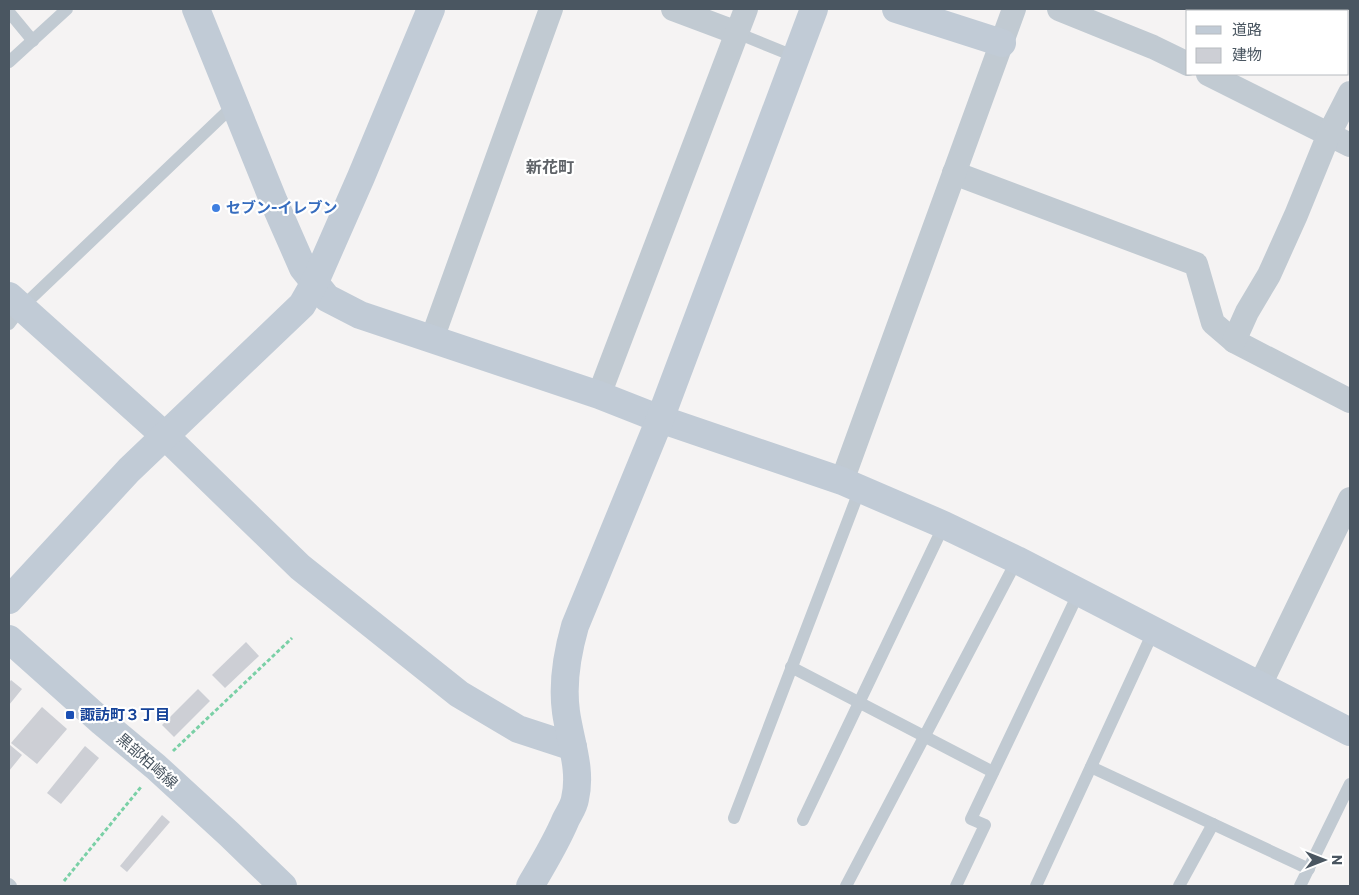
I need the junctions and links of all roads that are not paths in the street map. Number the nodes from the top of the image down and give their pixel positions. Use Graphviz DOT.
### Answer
graph roads {
  1 [pos="67,9"];
  2 [pos="196,9"];
  3 [pos="431,9"];
  4 [pos="551,9"];
  5 [pos="673,9"];
  6 [pos="746,9"];
  7 [pos="814,9"];
  8 [pos="896,9"];
  9 [pos="1014,9"];
  10 [pos="1059,9"];
  11 [pos="9,12"];
  12 [pos="737,33"];
  13 [pos="33,41"];
  14 [pos="1002,43"];
  15 [pos="796,57"];
  16 [pos="9,62"];
  17 [pos="1186,63"];
  18 [pos="1210,75"];
  19 [pos="1350,93"];
  20 [pos="234,105"];
  21 [pos="1330,134"];
  22 [pos="1350,145"];
  23 [pos="954,173"];
  24 [pos="314,284"];
  25 [pos="13,309"];
  26 [pos="432,339"];
  27 [pos="1234,341"];
  28 [pos="599,395"];
  29 [pos="1350,401"];
  30 [pos="660,419"];
  31 [pos="164,435"];
  32 [pos="851,486"];
  33 [pos="1350,499"];
  34 [pos="944,525"];
  35 [pos="1017,560"];
  36 [pos="1079,592"];
  37 [pos="9,600"];
  38 [pos="1154,630"];
  39 [pos="9,639"];
  40 [pos="790,667"];
  41 [pos="1260,685"];
  42 [pos="859,703"];
  43 [pos="1350,732"];
  44 [pos="925,737"];
  45 [pos="573,747"];
  46 [pos="1092,767"];
  47 [pos="993,772"];
  48 [pos="1350,784"];
  49 [pos="734,818"];
  50 [pos="803,820"];
  51 [pos="1213,824"];
  52 [pos="1309,869"];
  53 [pos="282,886"];
  54 [pos="530,886"];
  55 [pos="846,886"];
  56 [pos="956,886"];
  57 [pos="1036,886"];
  58 [pos="1180,886"];
  59 [pos="1300,886"];
  1 -- 13 [label="lane"];
  2 -- 20 [label="street"];
  3 -- 24 [label="street"];
  4 -- 26 [label="street"];
  5 -- 12 [label="street"];
  6 -- 12 [label="street"];
  7 -- 15 [label="street"];
  8 -- 14 [label="street"];
  9 -- 14 [label="street"];
  10 -- 17 [label="street"];
  11 -- 13 [label="lane"];
  12 -- 15 [label="lane"];
  12 -- 28 [label="street"];
  13 -- 16 [label="lane"];
  14 -- 23 [label="street"];
  15 -- 30 [label="street"];
  18 -- 21 [label="street"];
  19 -- 21 [label="street"];
  20 -- 24 [label="street"];
  20 -- 25 [label="lane"];
  21 -- 22 [label="street"];
  21 -- 27 [label="street"];
  23 -- 27 [label="street"];
  23 -- 32 [label="street"];
  24 -- 26 [label="street"];
  24 -- 31 [label="street"];
  25 -- 31 [label="street"];
  26 -- 28 [label="street"];
  27 -- 29 [label="street"];
  28 -- 30 [label="street"];
  30 -- 32 [label="street"];
  30 -- 45 [label="street"];
  31 -- 37 [label="street"];
  31 -- 45 [label="street"];
  32 -- 34 [label="street"];
  32 -- 40 [label="lane"];
  33 -- 41 [label="street"];
  34 -- 35 [label="street"];
  34 -- 42 [label="lane"];
  35 -- 36 [label="street"];
  35 -- 44 [label="lane"];
  36 -- 38 [label="street"];
  36 -- 47 [label="lane"];
  38 -- 41 [label="street"];
  38 -- 46 [label="lane"];
  39 -- 53 [label="street, 黒部柏崎線"];
  40 -- 42 [label="lane"];
  40 -- 49 [label="lane"];
  41 -- 43 [label="street"];
  42 -- 44 [label="lane"];
  42 -- 50 [label="lane"];
  44 -- 47 [label="lane"];
  44 -- 55 [label="lane"];
  45 -- 54 [label="street"];
  46 -- 51 [label="lane"];
  46 -- 57 [label="lane"];
  47 -- 56 [label="lane"];
  48 -- 52 [label="lane"];
  51 -- 52 [label="lane"];
  51 -- 58 [label="lane"];
  52 -- 59 [label="lane"];
}
